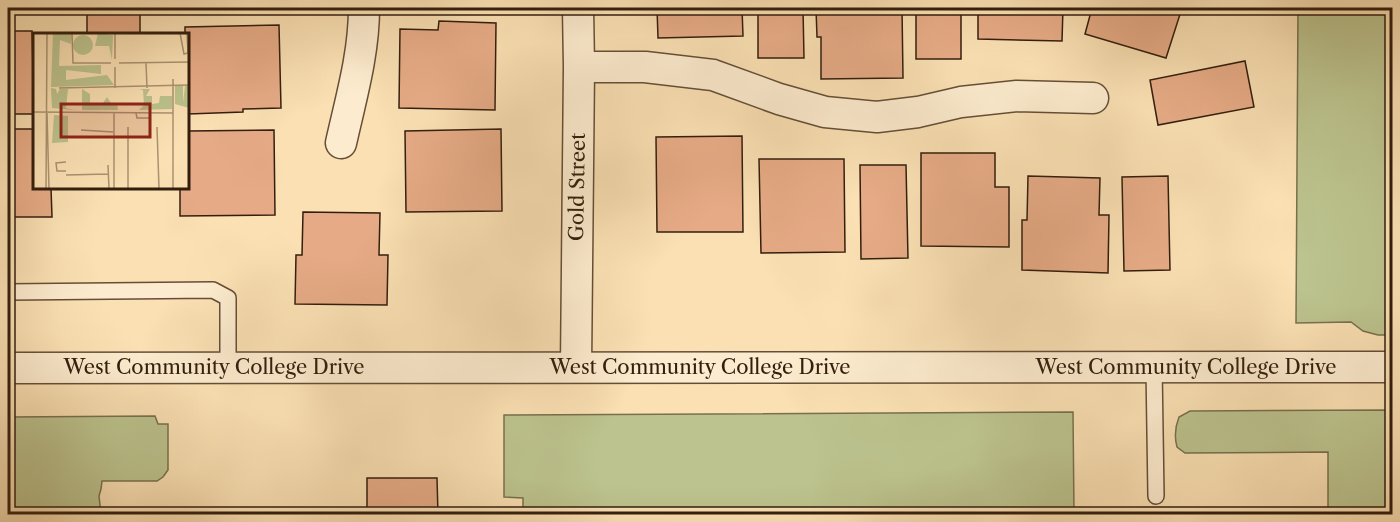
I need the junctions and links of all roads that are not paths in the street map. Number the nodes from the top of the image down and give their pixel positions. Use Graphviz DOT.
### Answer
graph roads {
  1 [pos="364,8"];
  2 [pos="578,8"];
  3 [pos="579,67"];
  4 [pos="1093,98"];
  5 [pos="341,143"];
  6 [pos="8,292"];
  7 [pos="228,367"];
  8 [pos="576,367"];
  9 [pos="1154,367"];
  10 [pos="1392,367"];
  11 [pos="8,368"];
  12 [pos="1156,496"];
  1 -- 5 [label="street"];
  2 -- 3 [label="street, Gold Street"];
  3 -- 4 [label="street"];
  3 -- 8 [label="street, Gold Street"];
  6 -- 7 [label="lane"];
  7 -- 8 [label="street, West Community College Drive"];
  7 -- 11 [label="street, West Community College Drive"];
  8 -- 9 [label="street, West Community College Drive"];
  9 -- 10 [label="street, West Community College Drive"];
  9 -- 12 [label="lane"];
}
